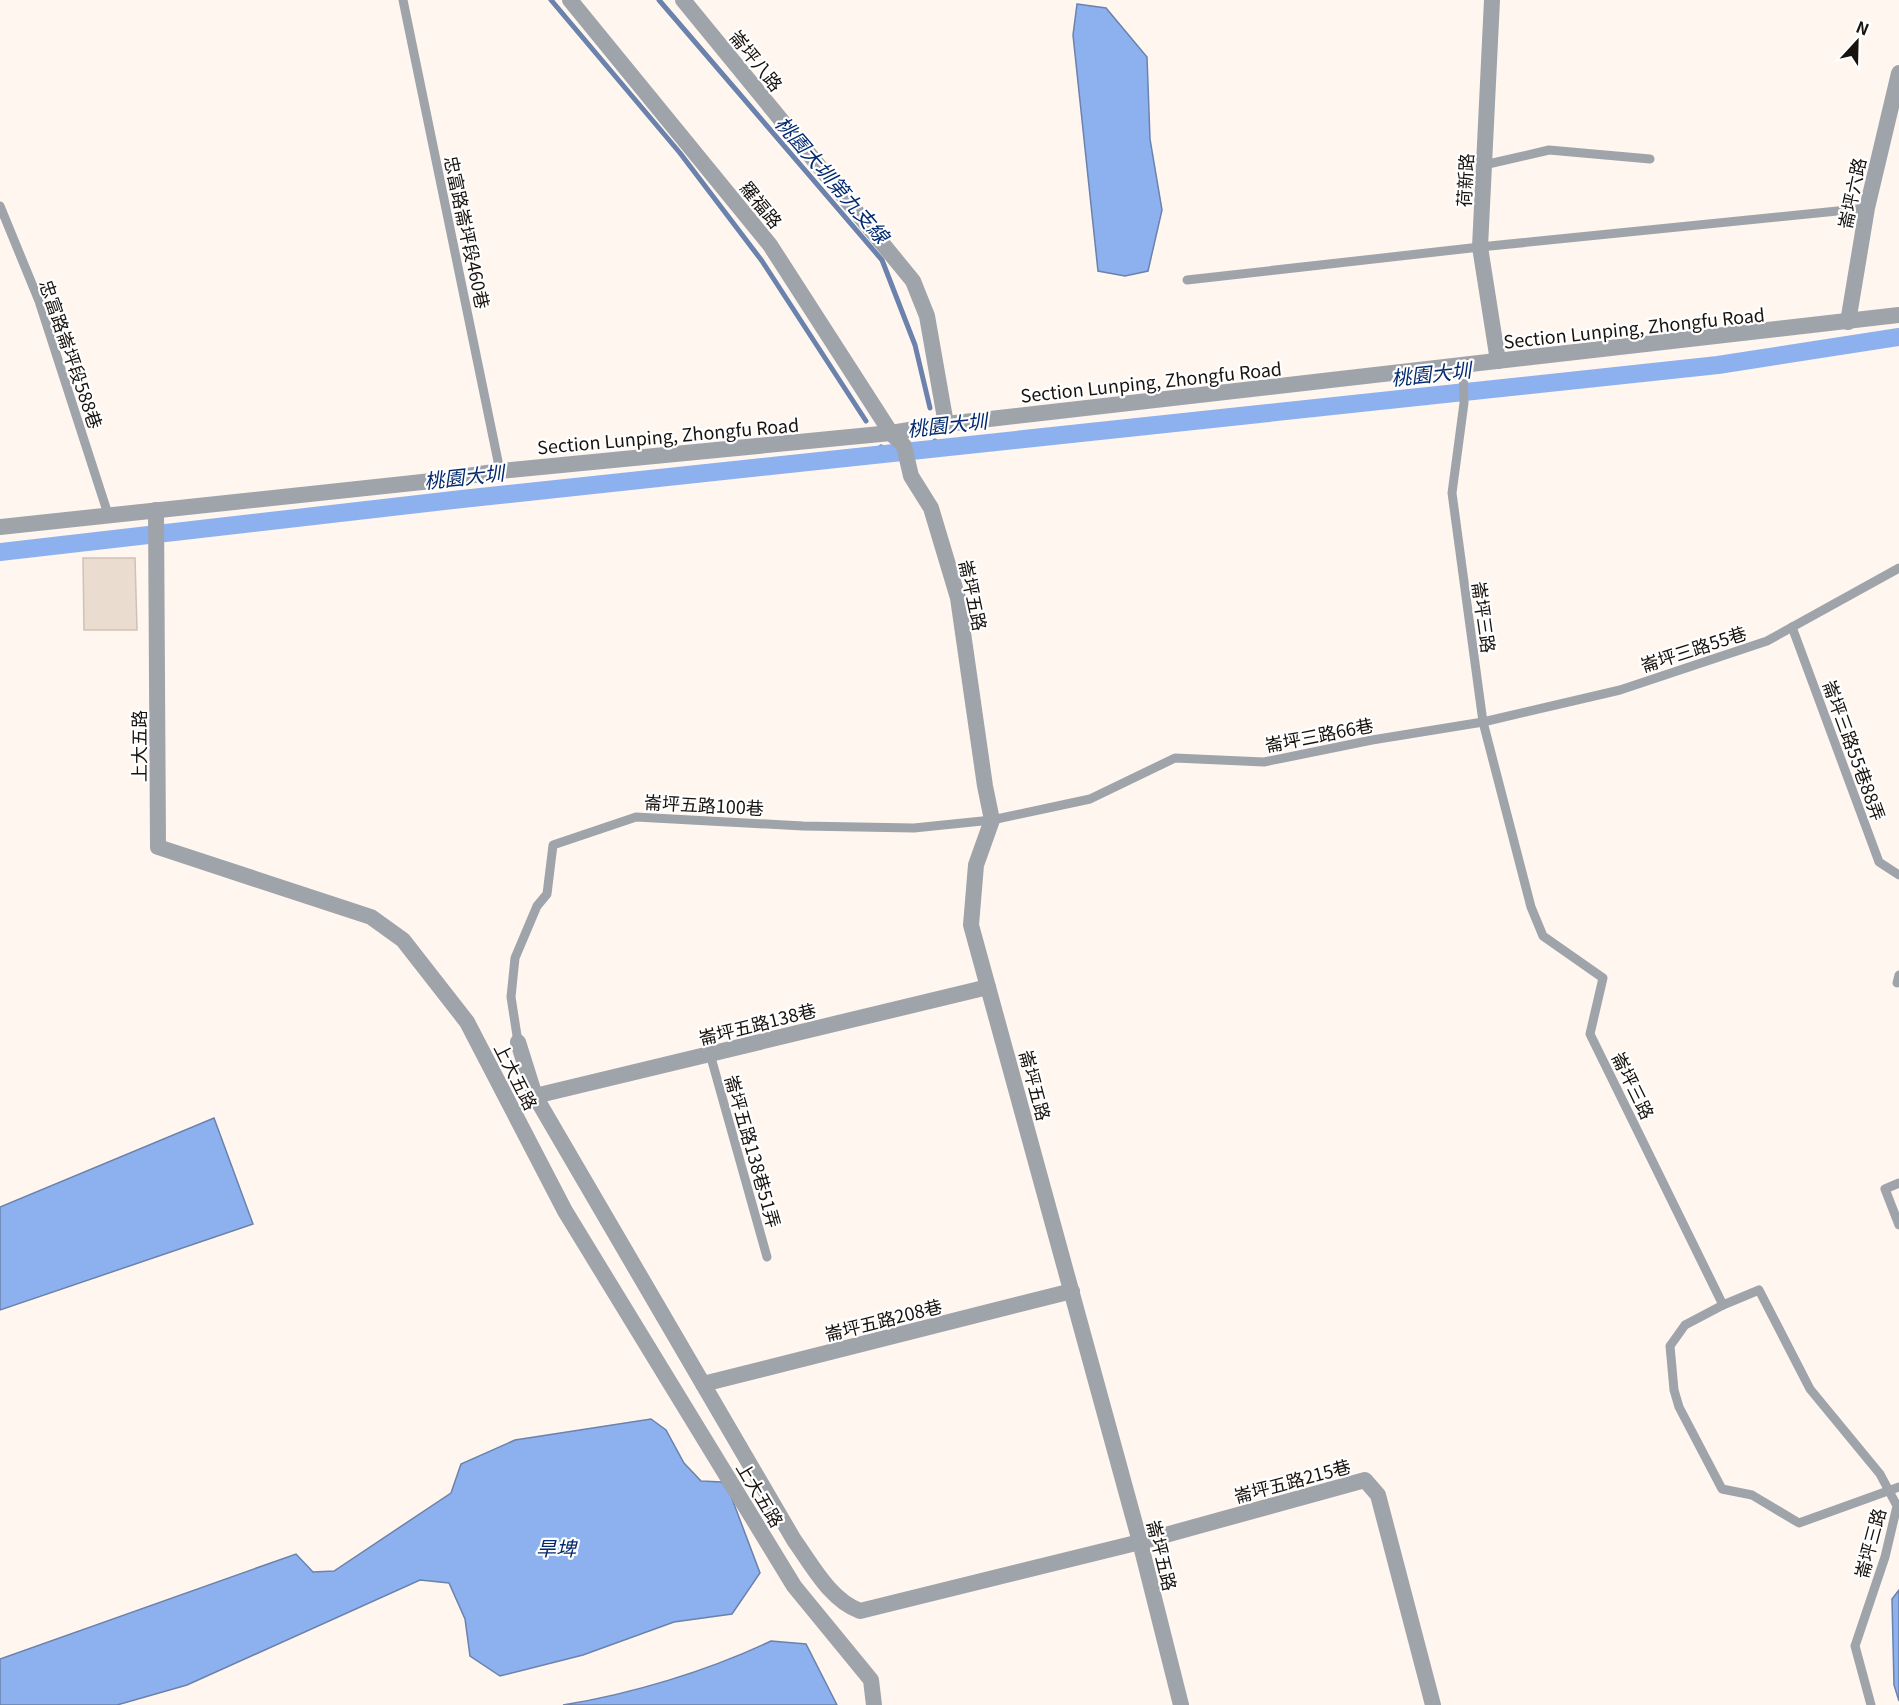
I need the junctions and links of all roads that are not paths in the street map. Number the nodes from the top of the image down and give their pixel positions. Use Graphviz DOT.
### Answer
graph roads {
  1 [pos="403,0"];
  2 [pos="570,0"];
  3 [pos="683,0"];
  4 [pos="1492,0"];
  5 [pos="1899,73"];
  6 [pos="1650,159"];
  7 [pos="1484,165"];
  8 [pos="0,206"];
  9 [pos="1867,208"];
  10 [pos="1480,246"];
  11 [pos="1187,280"];
  12 [pos="1899,315"];
  13 [pos="1848,322"];
  14 [pos="1498,361"];
  15 [pos="1464,370"];
  16 [pos="946,424"];
  17 [pos="891,433"];
  18 [pos="904,446"];
  19 [pos="501,471"];
  20 [pos="108,514"];
  21 [pos="156,514"];
  22 [pos="0,527"];
  23 [pos="1899,568"];
  24 [pos="1792,627"];
  25 [pos="1483,722"];
  26 [pos="992,820"];
  27 [pos="1899,875"];
  28 [pos="988,987"];
  29 [pos="518,1042"];
  30 [pos="710,1054"];
  31 [pos="535,1096"];
  32 [pos="1899,1183"];
  33 [pos="1899,1225"];
  34 [pos="767,1257"];
  35 [pos="1072,1291"];
  36 [pos="1723,1305"];
  37 [pos="703,1384"];
  38 [pos="1899,1486"];
  39 [pos="1890,1492"];
  40 [pos="1140,1542"];
  41 [pos="832,1592"];
  42 [pos="827,1623"];
  43 [pos="874,1705"];
  44 [pos="1181,1705"];
  45 [pos="1433,1705"];
  46 [pos="1871,1705"];
  1 -- 19 [label="lane, 忠富路崙坪段460巷"];
  2 -- 17 [label="street, 羅福路"];
  3 -- 16 [label="street, 崙坪八路"];
  4 -- 7 [label="street, 荷新路"];
  5 -- 9 [label="street, 崙坪六路"];
  6 -- 7 [label="lane"];
  7 -- 10 [label="street, 荷新路"];
  8 -- 20 [label="lane, 忠富路崙坪段588巷"];
  9 -- 10 [label="lane"];
  9 -- 13 [label="street, 崙坪六路"];
  10 -- 11 [label="lane"];
  10 -- 14 [label="street, 荷新路"];
  12 -- 13 [label="street, Section Lunping, Zhongfu Road"];
  13 -- 14 [label="street, Section Lunping, Zhongfu Road"];
  14 -- 15 [label="street, Section Lunping, Zhongfu Road"];
  15 -- 16 [label="street, Section Lunping, Zhongfu Road"];
  15 -- 25 [label="lane, 崙坪三路"];
  16 -- 17 [label="street, Section Lunping, Zhongfu Road"];
  17 -- 18 [label="street, 羅福路"];
  17 -- 19 [label="street, Section Lunping, Zhongfu Road"];
  18 -- 26 [label="street, 崙坪五路"];
  19 -- 21 [label="street, Section Lunping, Zhongfu Road"];
  20 -- 21 [label="street, Section Lunping, Zhongfu Road"];
  20 -- 22 [label="street, Section Lunping, Zhongfu Road"];
  21 -- 42 [label="street, 上大五路"];
  23 -- 24 [label="lane, 崙坪三路55巷"];
  24 -- 25 [label="lane, 崙坪三路55巷"];
  24 -- 27 [label="lane, 崙坪三路55巷88弄"];
  25 -- 26 [label="lane, 崙坪三路66巷"];
  25 -- 36 [label="lane, 崙坪三路"];
  26 -- 28 [label="street, 崙坪五路"];
  26 -- 29 [label="lane, 崙坪五路100巷"];
  28 -- 30 [label="street, 崙坪五路138巷"];
  28 -- 35 [label="street, 崙坪五路"];
  29 -- 31 [label="street"];
  30 -- 31 [label="street, 崙坪五路138巷"];
  30 -- 34 [label="lane, 崙坪五路138巷51弄"];
  31 -- 37 [label="street"];
  32 -- 33 [label="lane"];
  35 -- 37 [label="street, 崙坪五路208巷"];
  35 -- 40 [label="street, 崙坪五路"];
  36 -- 39 [label="lane, 崙坪三路"];
  36 -- 39 [label="lane"];
  37 -- 41 [label="street"];
  38 -- 39 [label="lane"];
  39 -- 46 [label="lane, 崙坪三路"];
  40 -- 41 [label="street"];
  40 -- 44 [label="street, 崙坪五路"];
  40 -- 45 [label="street, 崙坪五路215巷"];
  41 -- 42 [label="street"];
  42 -- 43 [label="street, 上大五路"];
}
